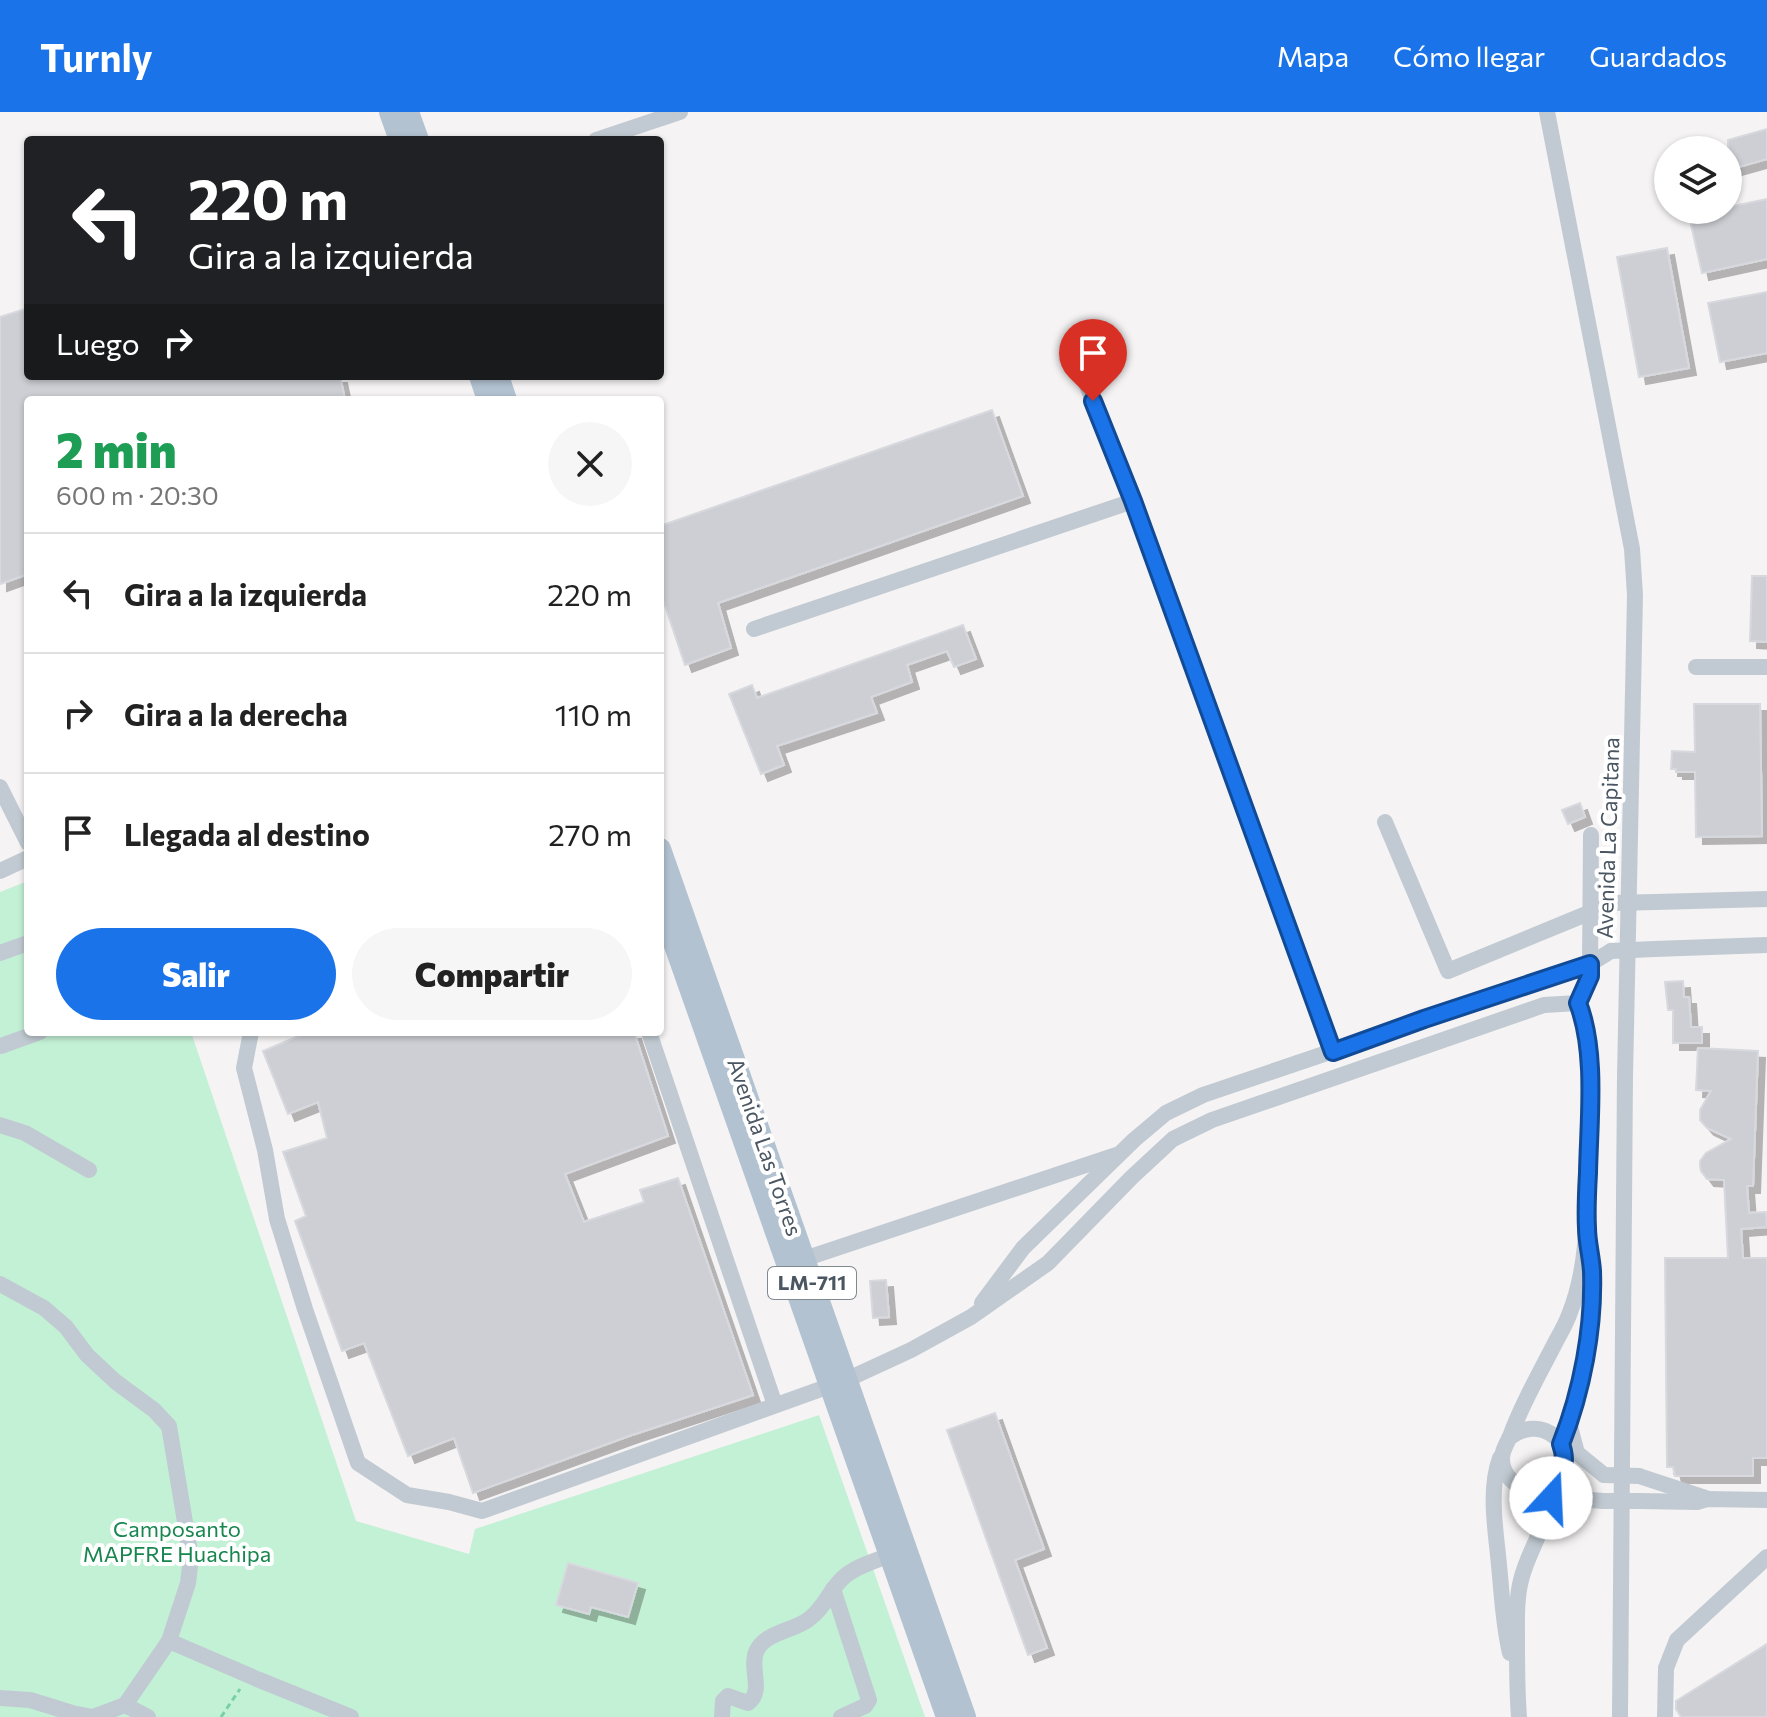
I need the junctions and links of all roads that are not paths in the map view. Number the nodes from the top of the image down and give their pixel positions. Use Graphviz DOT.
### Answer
graph roads {
  1 [pos="390,112"];
  2 [pos="408,112"];
  3 [pos="680,112"];
  4 [pos="1547,112"];
  5 [pos="399,136"];
  6 [pos="417,136"];
  7 [pos="608,136"];
  8 [pos="1083,375"];
  9 [pos="1133,501"];
  10 [pos="754,629"];
  11 [pos="1696,667"];
  12 [pos="1767,667"];
  13 [pos="0,787"];
  14 [pos="1385,822"];
  15 [pos="24,835"];
  16 [pos="1591,835"];
  17 [pos="24,860"];
  18 [pos="664,860"];
  19 [pos="0,871"];
  20 [pos="1767,899"];
  21 [pos="1590,912"];
  22 [pos="664,914"];
  23 [pos="24,944"];
  24 [pos="1767,945"];
  25 [pos="0,953"];
  26 [pos="1590,964"];
  27 [pos="1578,1003"];
  28 [pos="29,1036"];
  29 [pos="250,1036"];
  30 [pos="650,1036"];
  31 [pos="0,1046"];
  32 [pos="1333,1052"];
  33 [pos="0,1125"];
  34 [pos="1121,1153"];
  35 [pos="89,1170"];
  36 [pos="1587,1229"];
  37 [pos="804,1259"];
  38 [pos="0,1284"];
  39 [pos="971,1317"];
  40 [pos="838,1383"];
  41 [pos="775,1405"];
  42 [pos="1506,1446"];
  43 [pos="1566,1447"];
  44 [pos="1551,1485"];
  45 [pos="1707,1499"];
  46 [pos="1596,1500"];
  47 [pos="1767,1500"];
  48 [pos="1542,1528"];
  49 [pos="890,1555"];
  50 [pos="1767,1557"];
  51 [pos="833,1589"];
  52 [pos="169,1641"];
  53 [pos="1516,1682"];
  54 [pos="0,1698"];
  55 [pos="125,1705"];
  56 [pos="148,1717"];
  57 [pos="351,1717"];
  58 [pos="722,1717"];
  59 [pos="841,1717"];
  60 [pos="947,1717"];
  61 [pos="965,1717"];
  62 [pos="1519,1717"];
  63 [pos="1620,1717"];
  64 [pos="1665,1717"];
  1 -- 5 [label="main road"];
  2 -- 6 [label="main road"];
  3 -- 7 [label="street"];
  4 -- 63 [label="street, Avenida La Capitana"];
  8 -- 9 [label="street"];
  9 -- 10 [label="street"];
  9 -- 32 [label="street"];
  11 -- 12 [label="street"];
  13 -- 15 [label="street"];
  14 -- 21 [label="street"];
  16 -- 21 [label="street"];
  17 -- 19 [label="street"];
  18 -- 37 [label="main road, Avenida Las Torres / LM-711"];
  20 -- 21 [label="street, bridge"];
  21 -- 26 [label="street"];
  22 -- 40 [label="main road, Avenida Las Torres / LM-711"];
  23 -- 25 [label="street"];
  24 -- 26 [label="street, bridge"];
  26 -- 27 [label="street"];
  26 -- 32 [label="street"];
  27 -- 36 [label="street"];
  27 -- 39 [label="street"];
  28 -- 31 [label="street"];
  29 -- 41 [label="street"];
  30 -- 41 [label="street"];
  32 -- 34 [label="street"];
  33 -- 35 [label="street"];
  34 -- 37 [label="street"];
  34 -- 39 [label="street"];
  36 -- 42 [label="street"];
  36 -- 43 [label="street"];
  37 -- 40 [label="main road, Avenida Las Torres / LM-711"];
  38 -- 52 [label="street"];
  39 -- 40 [label="street"];
  40 -- 41 [label="street"];
  40 -- 49 [label="main road, Avenida Las Torres / LM-711"];
  40 -- 61 [label="main road, Avenida Las Torres / LM-711"];
  42 -- 43 [label="street"];
  42 -- 44 [label="street"];
  42 -- 53 [label="street"];
  43 -- 44 [label="street"];
  43 -- 45 [label="street, bridge"];
  44 -- 46 [label="street"];
  44 -- 48 [label="street"];
  45 -- 46 [label="street, bridge"];
  45 -- 47 [label="street"];
  46 -- 48 [label="street"];
  48 -- 53 [label="street"];
  49 -- 51 [label="street"];
  49 -- 60 [label="main road, Avenida Las Torres / LM-711"];
  50 -- 64 [label="street"];
  51 -- 58 [label="street"];
  51 -- 59 [label="street"];
  52 -- 55 [label="street"];
  52 -- 57 [label="street"];
  53 -- 62 [label="street"];
  54 -- 55 [label="street"];
  55 -- 56 [label="street"];
}
